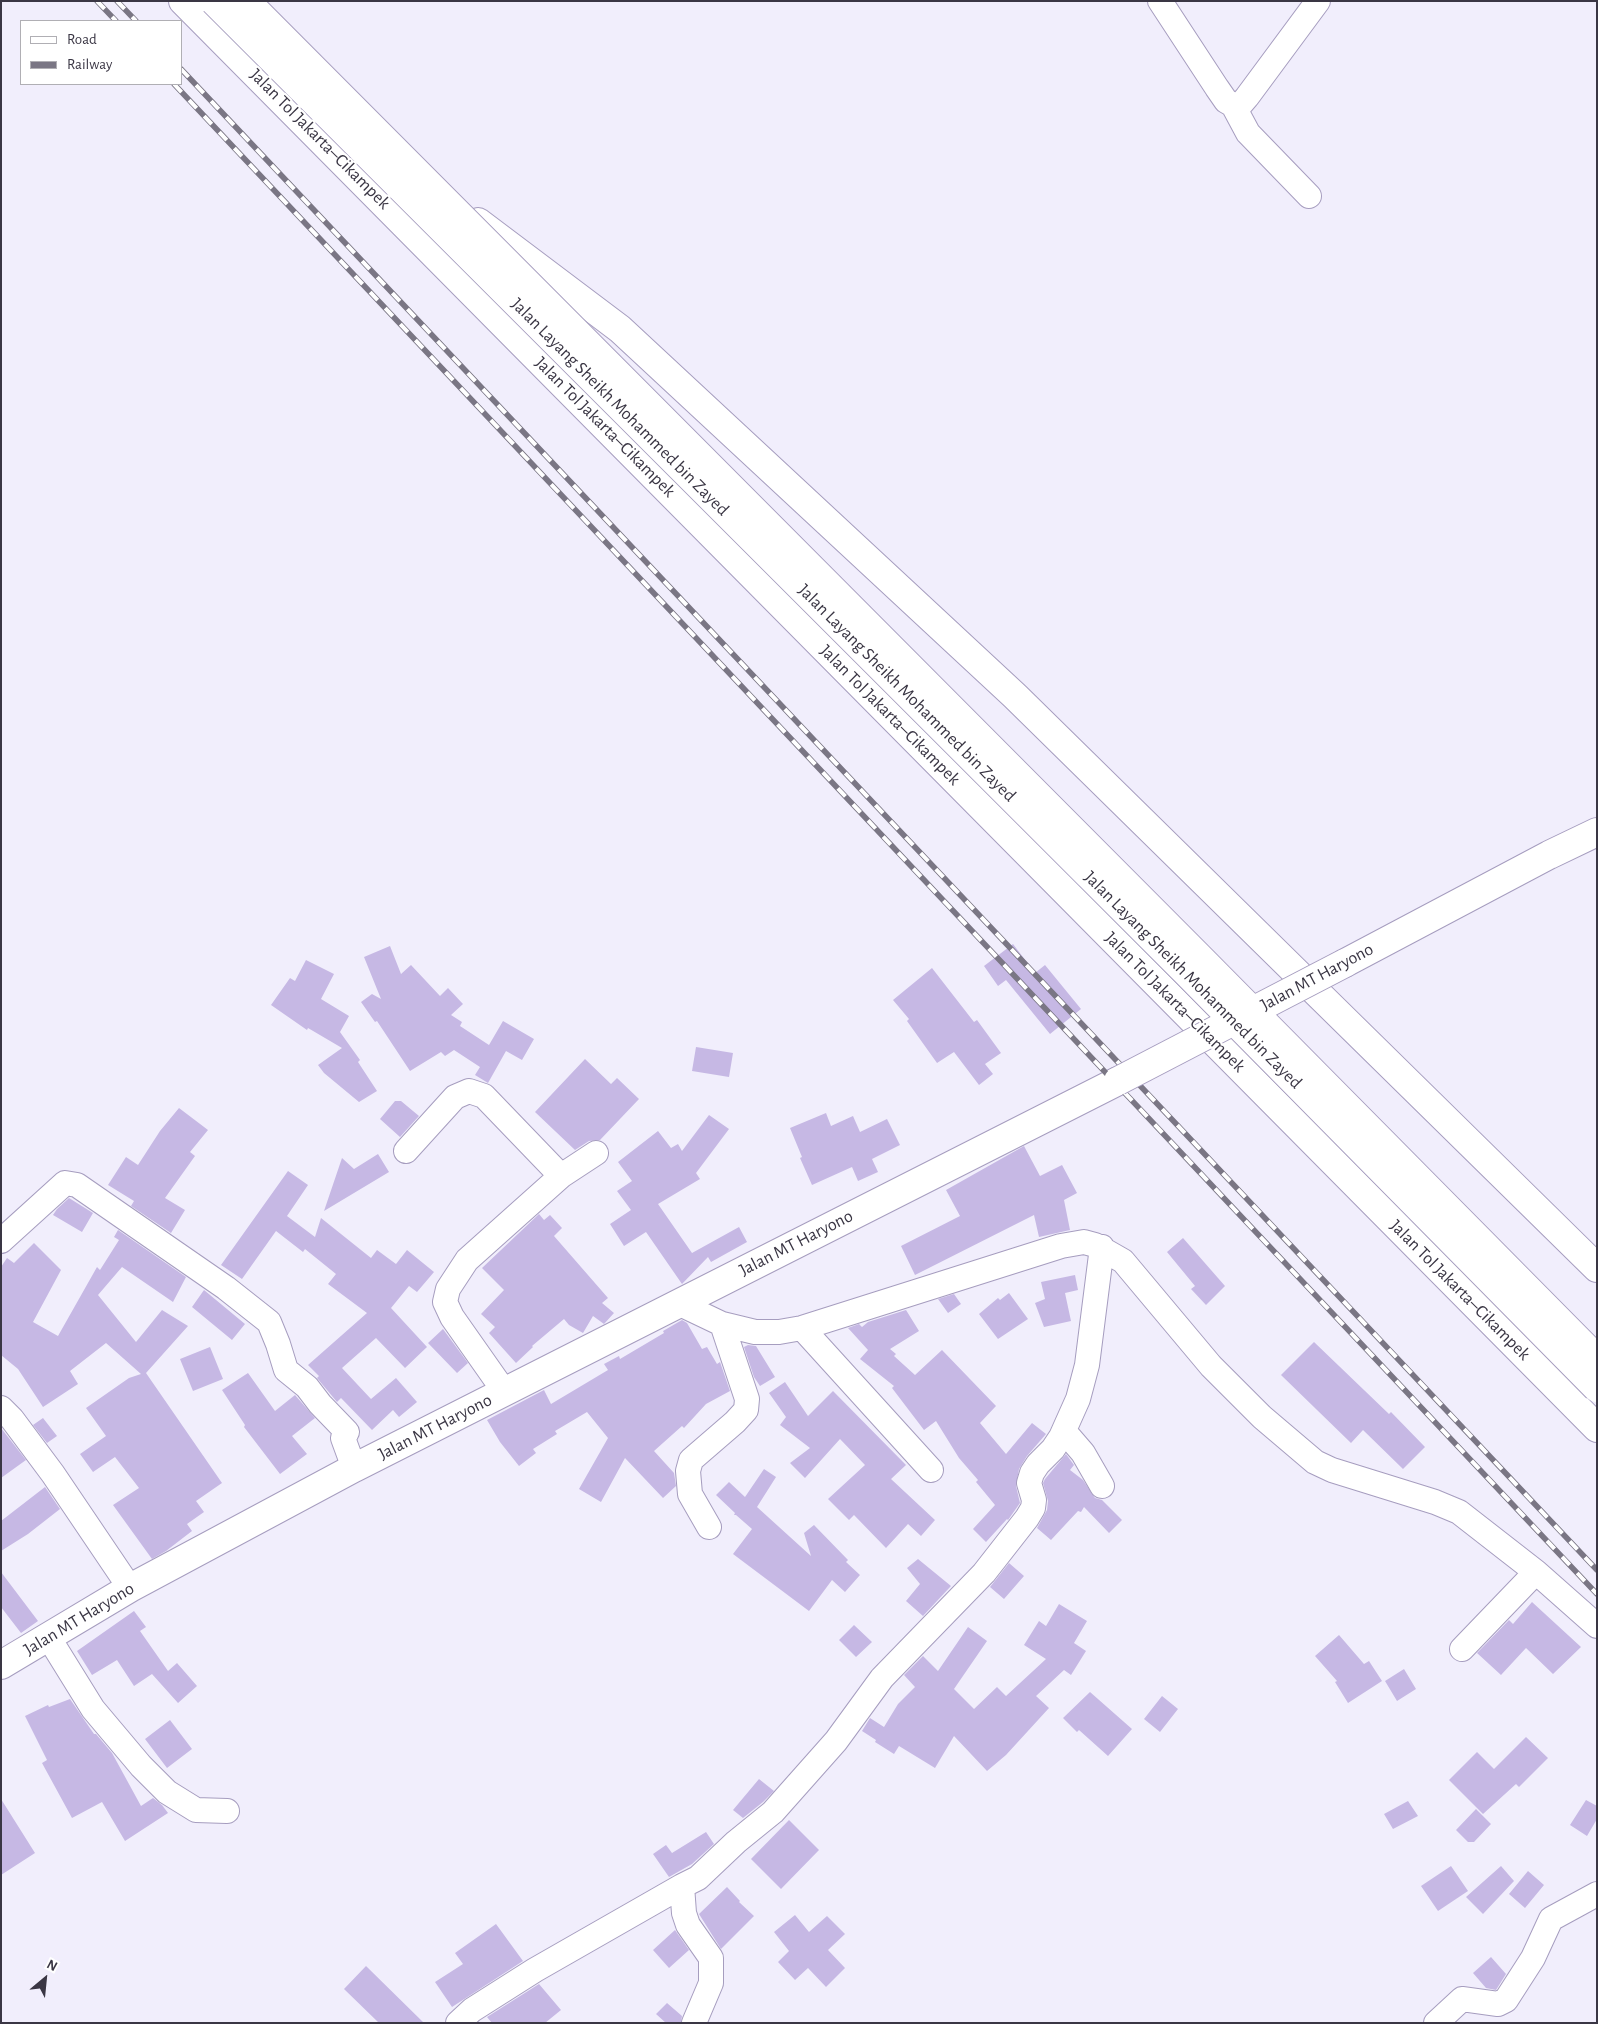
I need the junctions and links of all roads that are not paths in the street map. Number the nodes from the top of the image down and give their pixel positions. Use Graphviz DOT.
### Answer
graph roads {
  1 [pos="183,1"];
  2 [pos="214,1"];
  3 [pos="246,1"];
  4 [pos="1160,1"];
  5 [pos="1318,1"];
  6 [pos="1233,105"];
  7 [pos="441,194"];
  8 [pos="1309,196"];
  9 [pos="1597,832"];
  10 [pos="406,1151"];
  11 [pos="596,1153"];
  12 [pos="561,1176"];
  13 [pos="1,1241"];
  14 [pos="1102,1247"];
  15 [pos="1597,1268"];
  16 [pos="678,1303"];
  17 [pos="722,1324"];
  18 [pos="802,1328"];
  19 [pos="1597,1343"];
  20 [pos="1597,1359"];
  21 [pos="1597,1388"];
  22 [pos="504,1391"];
  23 [pos="1,1408"];
  24 [pos="1597,1428"];
  25 [pos="1064,1431"];
  26 [pos="354,1468"];
  27 [pos="931,1470"];
  28 [pos="1102,1486"];
  29 [pos="709,1527"];
  30 [pos="1536,1572"];
  31 [pos="130,1588"];
  32 [pos="1597,1626"];
  33 [pos="49,1638"];
  34 [pos="1462,1649"];
  35 [pos="1,1665"];
  36 [pos="228,1811"];
  37 [pos="682,1886"];
  38 [pos="1597,1894"];
  39 [pos="458,2023"];
  40 [pos="694,2023"];
  41 [pos="1436,2023"];
  1 -- 24 [label="main road, Jalan Tol Jakarta–Cikampek"];
  2 -- 21 [label="main road, Jalan Layang Sheikh Mohammed bin Zayed, bridge"];
  3 -- 7 [label="main road"];
  3 -- 20 [label="main road, Jalan Layang Sheikh Mohammed bin Zayed, bridge"];
  4 -- 6 [label="street"];
  5 -- 6 [label="street"];
  6 -- 8 [label="street"];
  7 -- 15 [label="main road"];
  7 -- 19 [label="main road"];
  9 -- 16 [label="main road, Jalan MT Haryono, bridge"];
  10 -- 12 [label="street"];
  11 -- 12 [label="street"];
  12 -- 22 [label="street"];
  13 -- 26 [label="street"];
  14 -- 18 [label="street"];
  14 -- 25 [label="street"];
  14 -- 30 [label="street"];
  16 -- 17 [label="street"];
  16 -- 22 [label="main road, Jalan MT Haryono"];
  17 -- 18 [label="street"];
  17 -- 29 [label="street"];
  18 -- 27 [label="street"];
  22 -- 26 [label="main road, Jalan MT Haryono"];
  23 -- 31 [label="street"];
  25 -- 28 [label="street"];
  25 -- 37 [label="street"];
  26 -- 31 [label="main road, Jalan MT Haryono"];
  30 -- 32 [label="street"];
  30 -- 34 [label="street"];
  31 -- 33 [label="main road, Jalan MT Haryono"];
  33 -- 35 [label="main road, Jalan MT Haryono"];
  33 -- 36 [label="street"];
  37 -- 39 [label="street"];
  37 -- 40 [label="street"];
  38 -- 41 [label="street"];
}
